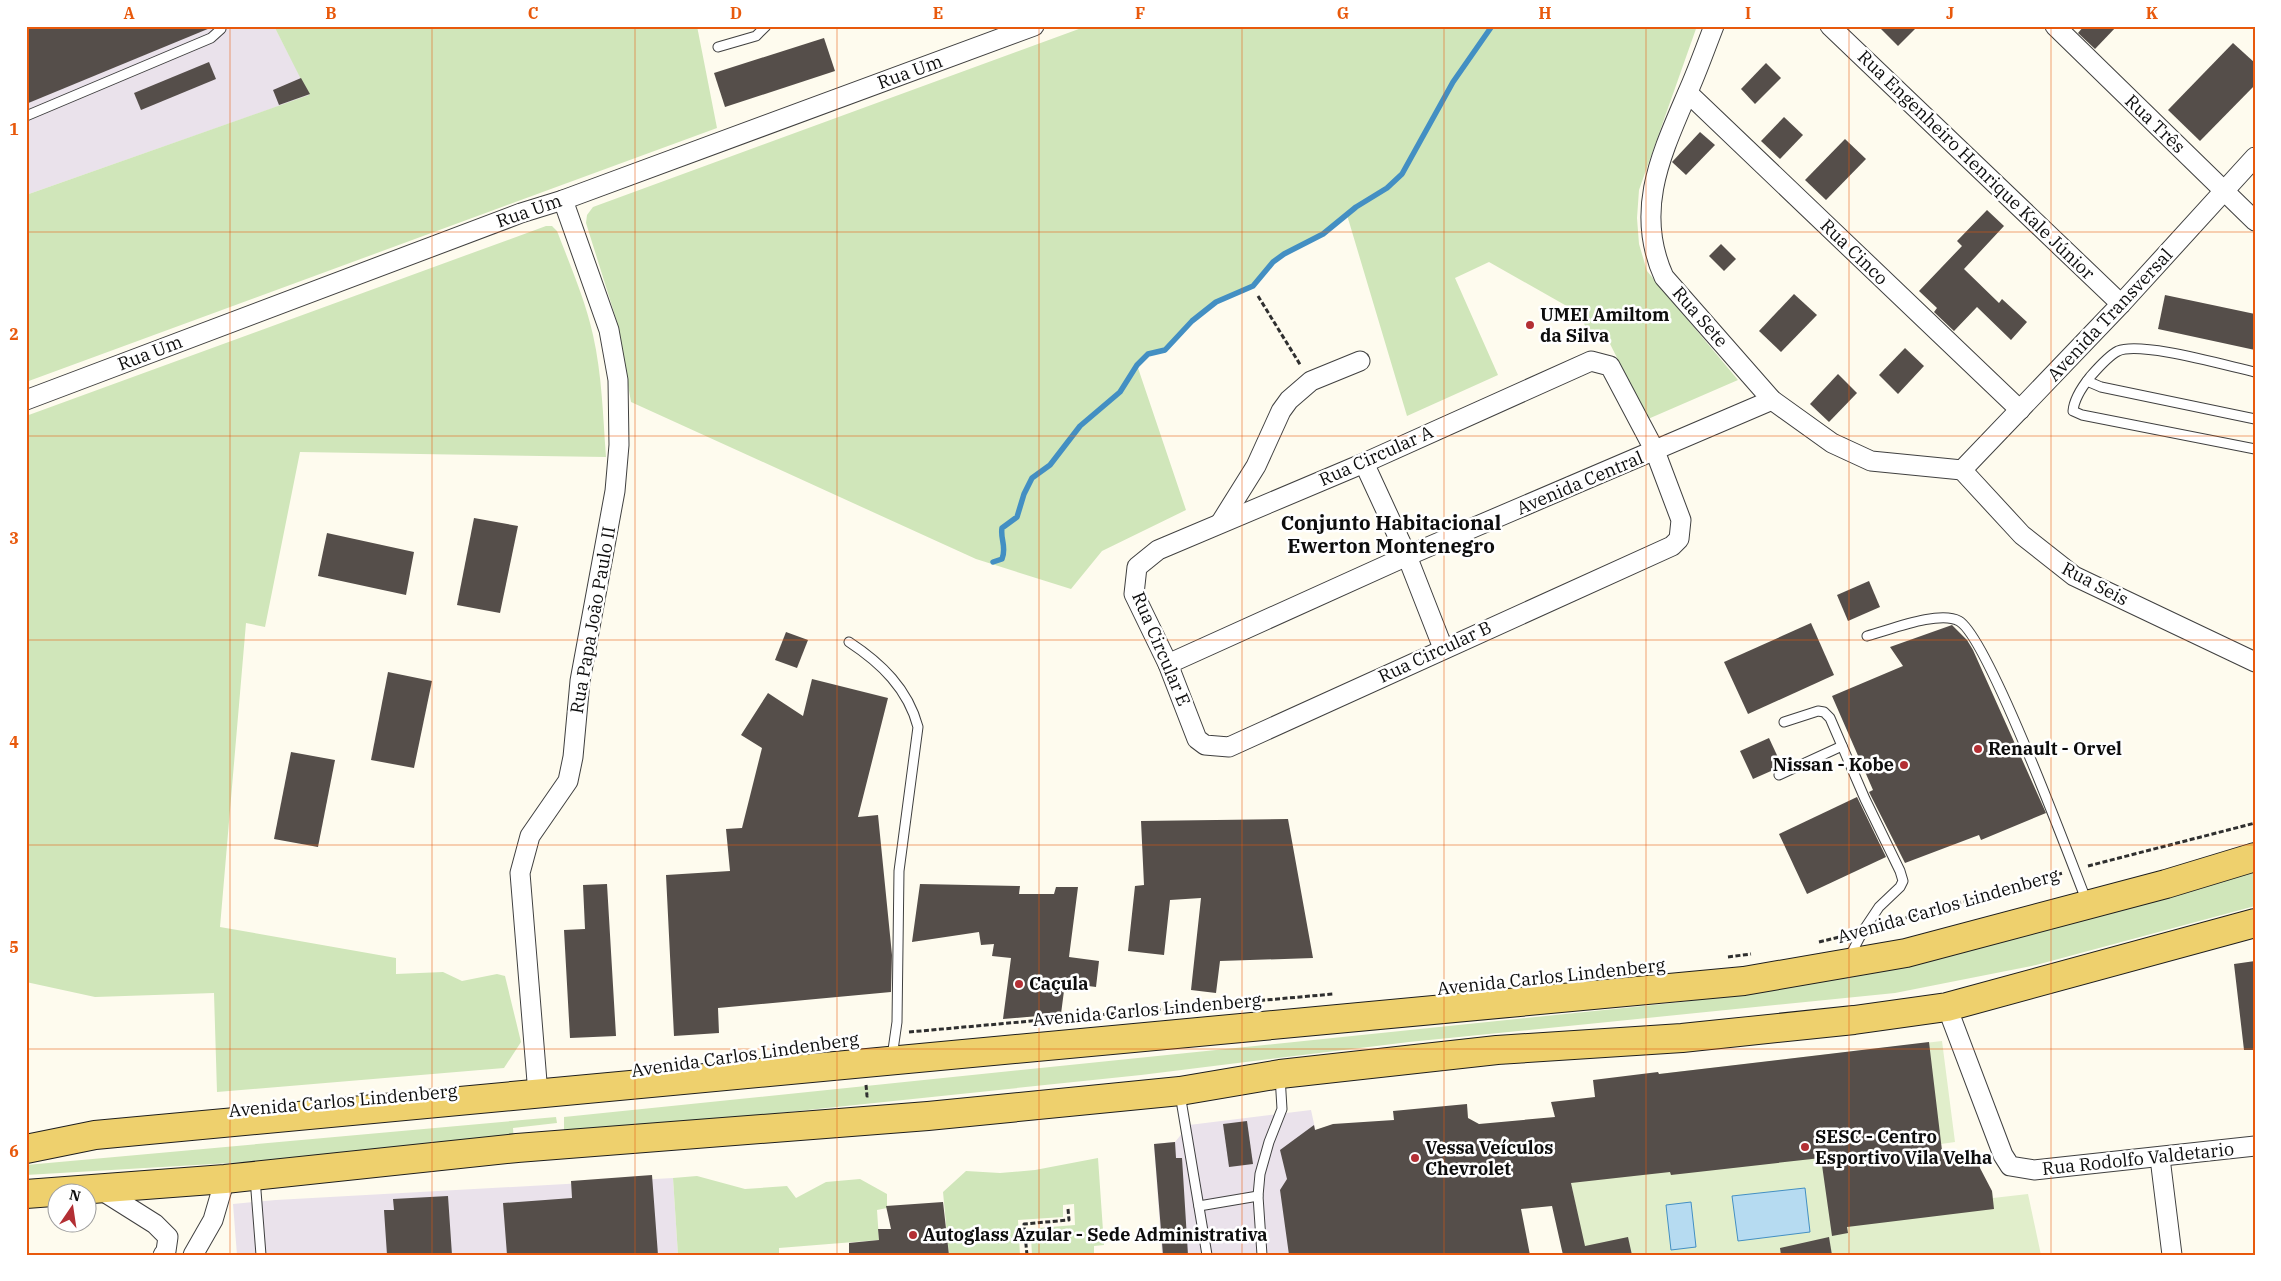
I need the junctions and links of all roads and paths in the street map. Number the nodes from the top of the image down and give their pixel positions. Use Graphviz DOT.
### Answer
graph roads {
  1 [pos="766,26"];
  2 [pos="1034,26"];
  3 [pos="1714,26"];
  4 [pos="1830,26"];
  5 [pos="2055,26"];
  6 [pos="221,29"];
  7 [pos="718,47"];
  8 [pos="1688,93"];
  9 [pos="26,116"];
  10 [pos="2255,157"];
  11 [pos="2224,191"];
  12 [pos="563,200"];
  13 [pos="2255,220"];
  14 [pos="1258,296"];
  15 [pos="2121,304"];
  16 [pos="1360,361"];
  17 [pos="2255,372"];
  18 [pos="1311,381"];
  19 [pos="2087,381"];
  20 [pos="26,400"];
  21 [pos="1772,400"];
  22 [pos="2020,410"];
  23 [pos="2255,419"];
  24 [pos="2255,450"];
  25 [pos="1655,451"];
  26 [pos="1364,463"];
  27 [pos="1962,470"];
  28 [pos="1221,522"];
  29 [pos="1407,556"];
  30 [pos="1143,560"];
  31 [pos="1867,636"];
  32 [pos="849,642"];
  33 [pos="1443,648"];
  34 [pos="2255,662"];
  35 [pos="1168,664"];
  36 [pos="1784,722"];
  37 [pos="1197,739"];
  38 [pos="1842,746"];
  39 [pos="1779,775"];
  40 [pos="2255,824"];
  41 [pos="2255,856"];
  42 [pos="2074,870"];
  43 [pos="2088,904"];
  44 [pos="2255,923"];
  45 [pos="1863,931"];
  46 [pos="1815,943"];
  47 [pos="1759,953"];
  48 [pos="1724,958"];
  49 [pos="1847,963"];
  50 [pos="1337,994"];
  51 [pos="1947,1007"];
  52 [pos="896,1034"];
  53 [pos="878,1064"];
  54 [pos="1280,1074"];
  55 [pos="1180,1091"];
  56 [pos="538,1094"];
  57 [pos="876,1096"];
  58 [pos="2255,1146"];
  59 [pos="26,1149"];
  60 [pos="2160,1158"];
  61 [pos="255,1176"];
  62 [pos="225,1179"];
  63 [pos="101,1190"];
  64 [pos="26,1194"];
  65 [pos="1258,1196"];
  66 [pos="1198,1206"];
  67 [pos="1068,1209"];
  68 [pos="163,1255"];
  69 [pos="194,1255"];
  70 [pos="261,1255"];
  71 [pos="1027,1255"];
  72 [pos="1207,1255"];
  73 [pos="1262,1255"];
  74 [pos="2172,1255"];
  1 -- 7 [label="lane"];
  2 -- 12 [label="street, Rua Um"];
  3 -- 8 [label="street, Rua Sete"];
  4 -- 15 [label="street, Rua Engenheiro Henrique Kale Júnior"];
  5 -- 11 [label="street, Rua Três"];
  6 -- 9 [label="lane"];
  8 -- 21 [label="street, Rua Sete"];
  8 -- 22 [label="street, Rua Cinco"];
  10 -- 11 [label="street, Avenida Transversal"];
  11 -- 13 [label="street, Rua Três"];
  11 -- 15 [label="street, Avenida Transversal"];
  12 -- 20 [label="street, Rua Um"];
  12 -- 56 [label="street, Rua Papa João Paulo II"];
  14 -- 18 [label="path"];
  15 -- 22 [label="street, Avenida Transversal"];
  16 -- 18 [label="street"];
  17 -- 19 [label="lane"];
  18 -- 28 [label="street"];
  19 -- 23 [label="lane"];
  19 -- 24 [label="lane"];
  21 -- 25 [label="street, Avenida Central"];
  21 -- 27 [label="street, Rua Sete"];
  22 -- 27 [label="street, Avenida Transversal"];
  25 -- 26 [label="street, Rua Circular A"];
  25 -- 29 [label="street, Avenida Central"];
  25 -- 33 [label="street, Rua Circular B"];
  26 -- 28 [label="street, Rua Circular A"];
  26 -- 29 [label="street"];
  27 -- 34 [label="street, Rua Seis"];
  28 -- 30 [label="street, Rua Circular A"];
  29 -- 33 [label="street"];
  29 -- 35 [label="street, Avenida Central"];
  30 -- 35 [label="street, Rua Circular E"];
  31 -- 42 [label="lane"];
  32 -- 52 [label="lane"];
  33 -- 37 [label="street, Rua Circular B"];
  35 -- 37 [label="street, Rua Circular E"];
  36 -- 38 [label="lane"];
  38 -- 39 [label="lane"];
  38 -- 45 [label="lane"];
  40 -- 42 [label="path, Avenida Carlos Lindenberg"];
  41 -- 43 [label="main road, Avenida Carlos Lindenberg"];
  42 -- 43 [label="lane"];
  42 -- 45 [label="path, Avenida Carlos Lindenberg"];
  43 -- 49 [label="main road, Avenida Carlos Lindenberg"];
  44 -- 51 [label="main road"];
  45 -- 46 [label="path, Avenida Carlos Lindenberg"];
  45 -- 49 [label="lane"];
  47 -- 48 [label="path"];
  49 -- 53 [label="main road, Avenida Carlos Lindenberg"];
  50 -- 52 [label="path, Avenida Carlos Lindenberg"];
  51 -- 54 [label="main road"];
  51 -- 60 [label="street, Rua Rodolfo Valdetario"];
  52 -- 53 [label="lane"];
  53 -- 56 [label="main road, Avenida Carlos Lindenberg"];
  53 -- 57 [label="path"];
  54 -- 55 [label="main road"];
  54 -- 65 [label="lane"];
  55 -- 61 [label="main road"];
  55 -- 66 [label="lane"];
  56 -- 59 [label="main road, Avenida Carlos Lindenberg"];
  58 -- 60 [label="street, Rua Rodolfo Valdetario"];
  60 -- 74 [label="street"];
  61 -- 62 [label="main road"];
  61 -- 70 [label="lane"];
  62 -- 63 [label="main road"];
  62 -- 69 [label="street"];
  63 -- 64 [label="main road"];
  63 -- 68 [label="street"];
  65 -- 66 [label="lane"];
  65 -- 73 [label="lane"];
  66 -- 72 [label="lane"];
  67 -- 71 [label="path"];
}
